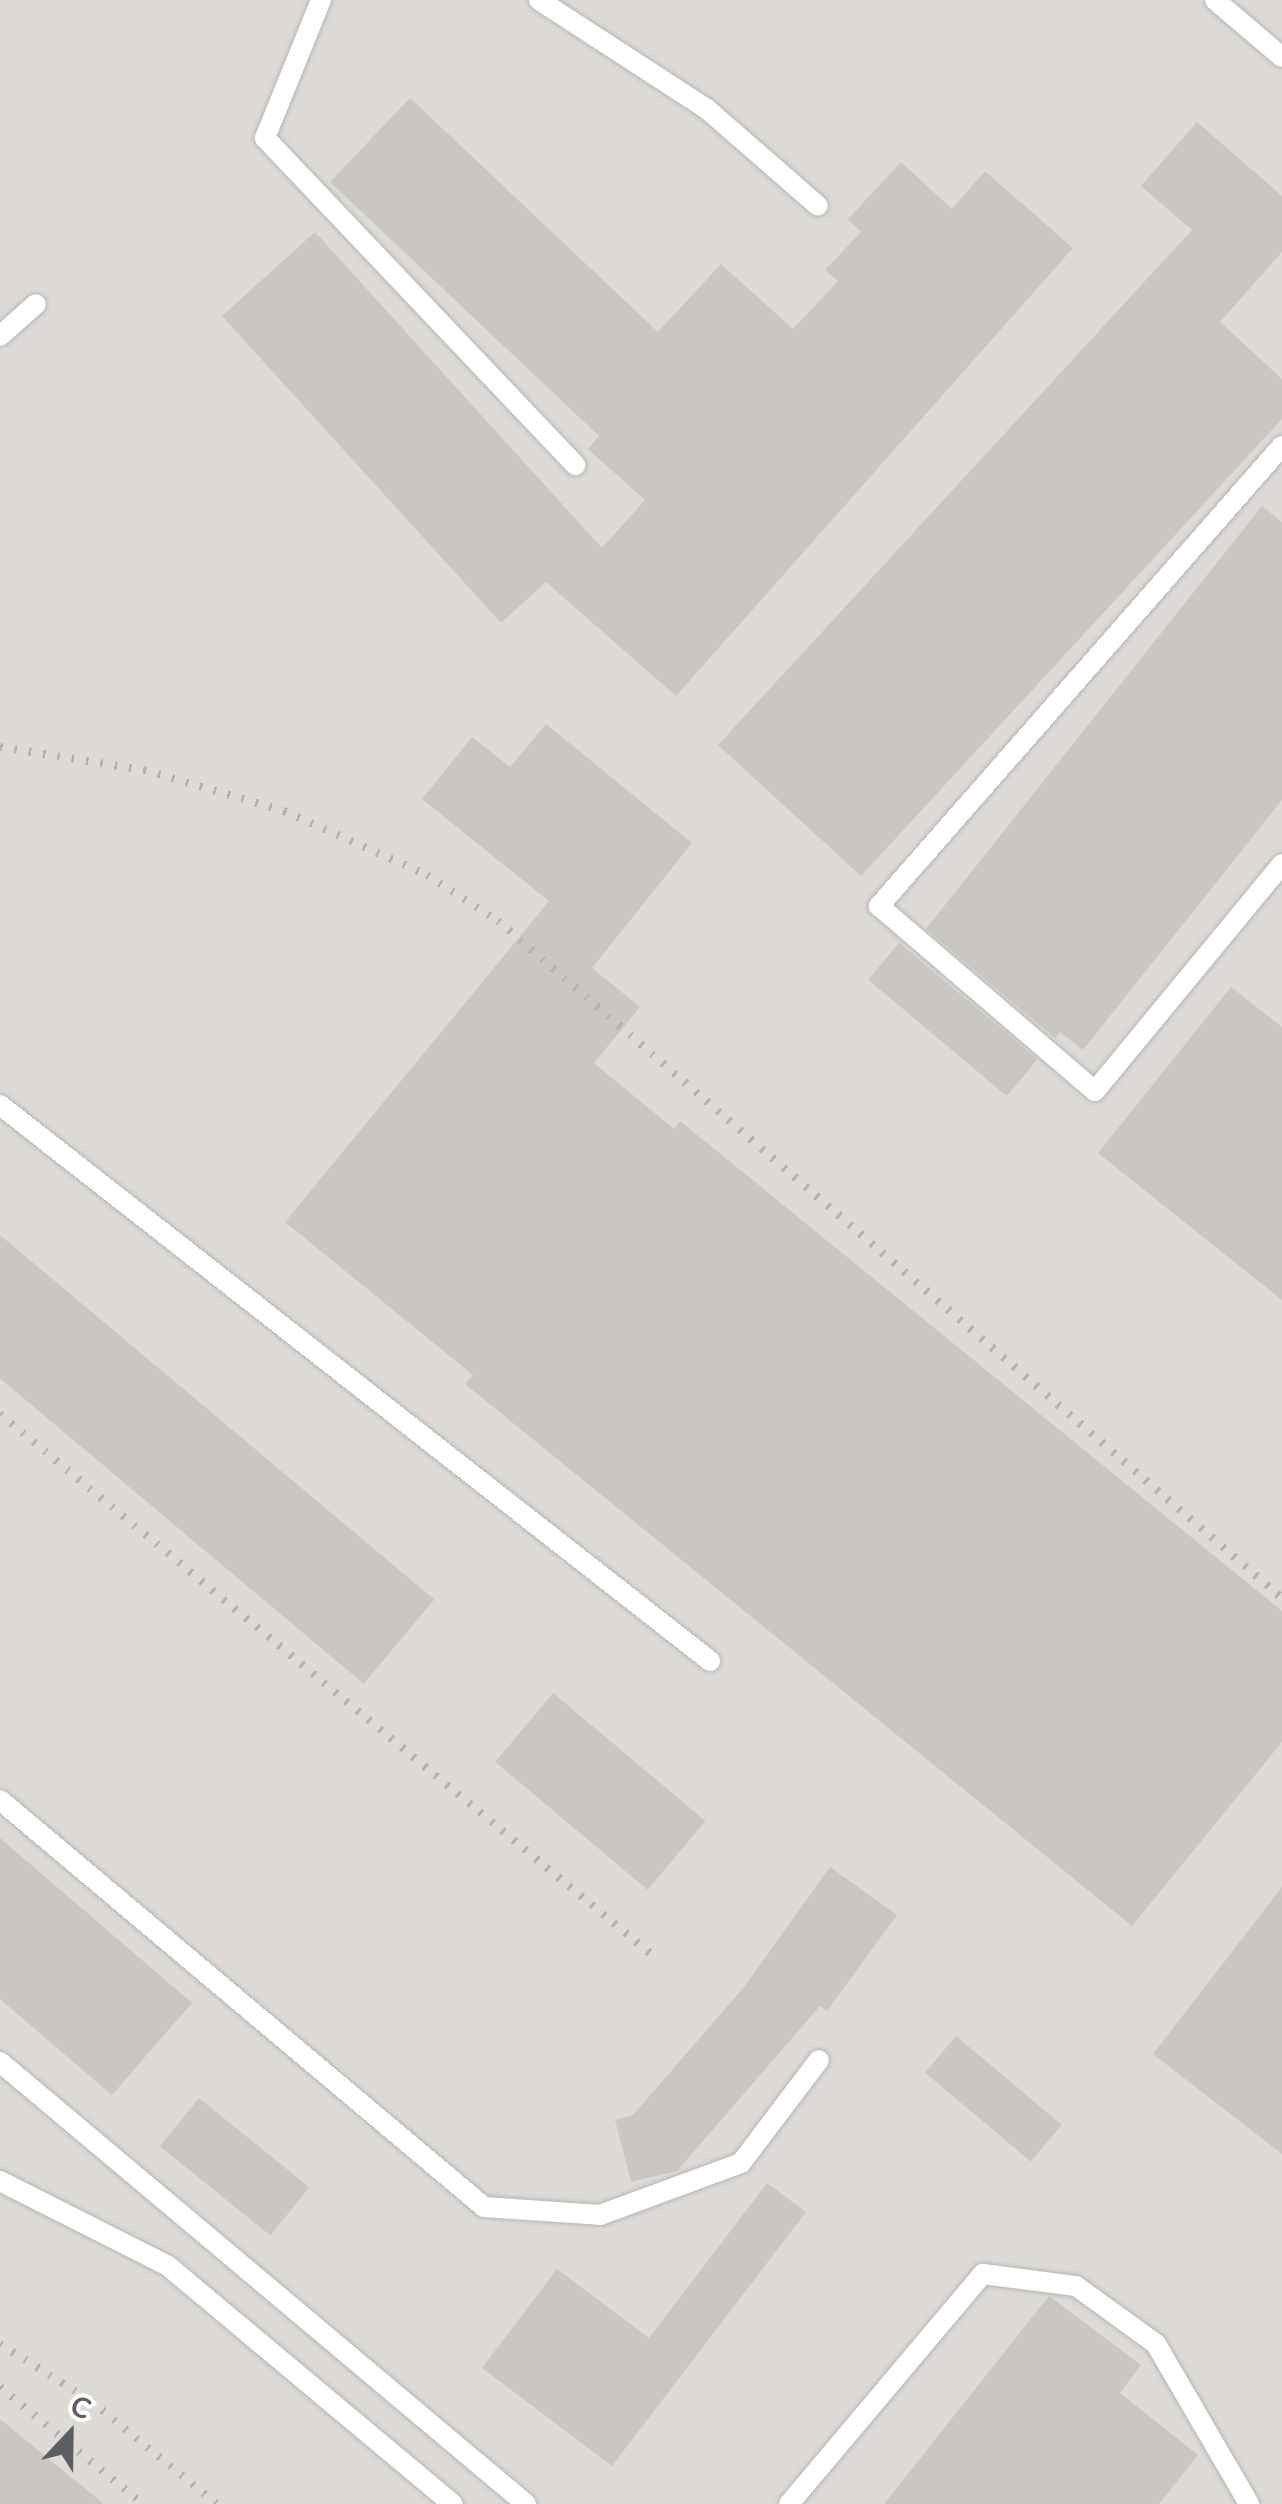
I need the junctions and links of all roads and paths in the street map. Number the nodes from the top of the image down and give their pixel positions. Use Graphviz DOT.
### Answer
graph roads {
  1 [pos="321,0"];
  2 [pos="539,0"];
  3 [pos="1215,0"];
  4 [pos="1282,57"];
  5 [pos="818,206"];
  6 [pos="36,304"];
  7 [pos="0,336"];
  8 [pos="1282,446"];
  9 [pos="574,465"];
  10 [pos="1282,864"];
  11 [pos="0,1106"];
  12 [pos="710,1661"];
  13 [pos="0,1800"];
  14 [pos="819,2060"];
  15 [pos="0,2062"];
  16 [pos="0,2181"];
  17 [pos="454,2504"];
  18 [pos="526,2504"];
  19 [pos="790,2504"];
  20 [pos="1249,2504"];
  1 -- 9 [label="lane"];
  2 -- 5 [label="lane"];
  3 -- 4 [label="lane"];
  6 -- 7 [label="lane"];
  8 -- 10 [label="lane"];
  11 -- 12 [label="lane"];
  13 -- 14 [label="lane"];
  15 -- 18 [label="lane"];
  16 -- 17 [label="lane"];
  19 -- 20 [label="lane"];
}
